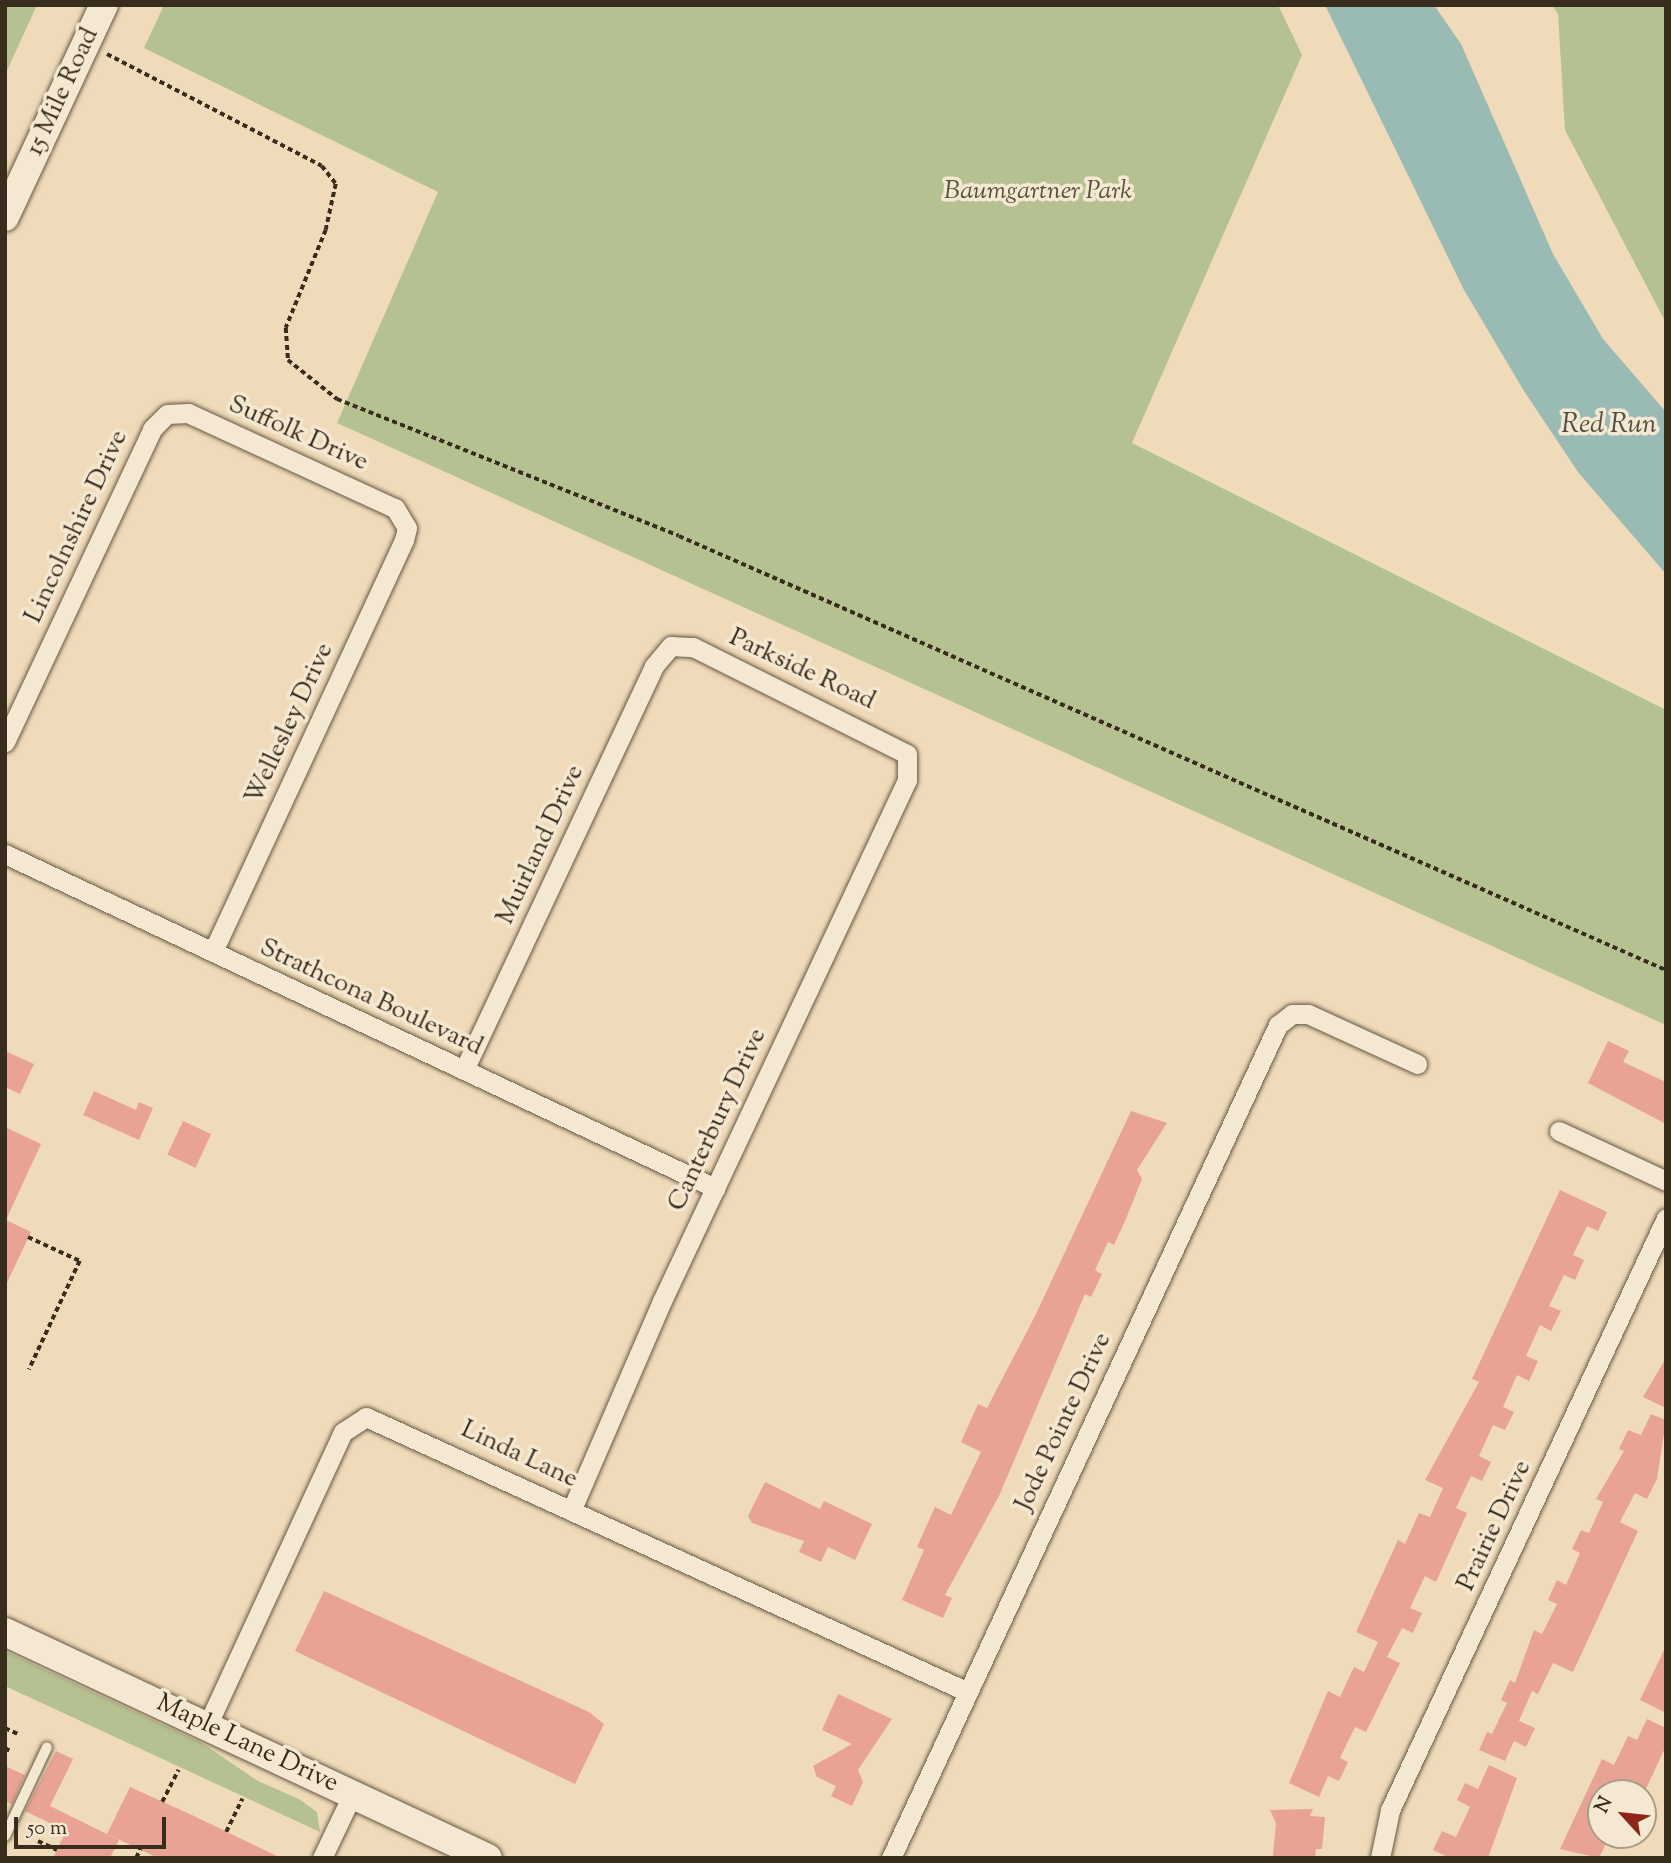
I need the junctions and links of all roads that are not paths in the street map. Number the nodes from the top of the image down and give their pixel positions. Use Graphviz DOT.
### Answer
graph roads {
  1 [pos="104,5"];
  2 [pos="5,217"];
  3 [pos="167,414"];
  4 [pos="402,517"];
  5 [pos="671,646"];
  6 [pos="5,742"];
  7 [pos="907,754"];
  8 [pos="5,854"];
  9 [pos="213,952"];
  10 [pos="1417,1064"];
  11 [pos="464,1070"];
  12 [pos="1559,1131"];
  13 [pos="1666,1181"];
  14 [pos="715,1188"];
  15 [pos="1666,1218"];
  16 [pos="572,1509"];
  17 [pos="5,1632"];
  18 [pos="968,1692"];
  19 [pos="207,1726"];
  20 [pos="47,1748"];
  21 [pos="353,1793"];
  22 [pos="5,1836"];
  23 [pos="322,1858"];
  24 [pos="488,1858"];
  25 [pos="891,1858"];
  26 [pos="1380,1858"];
  1 -- 2 [label="street, 15 Mile Road"];
  3 -- 4 [label="street, Suffolk Drive"];
  3 -- 6 [label="street, Lincolnshire Drive"];
  4 -- 9 [label="street, Wellesley Drive"];
  5 -- 7 [label="street, Parkside Road"];
  5 -- 11 [label="street, Muirland Drive"];
  7 -- 14 [label="street, Canterbury Drive"];
  8 -- 9 [label="street, Strathcona Boulevard"];
  9 -- 11 [label="street, Strathcona Boulevard"];
  10 -- 18 [label="street, Jode Pointe Drive"];
  11 -- 14 [label="street, Strathcona Boulevard"];
  12 -- 13 [label="street"];
  14 -- 16 [label="street, Canterbury Drive"];
  15 -- 26 [label="street, Prairie Drive"];
  16 -- 18 [label="street, Linda Lane"];
  16 -- 19 [label="street, Linda Lane"];
  17 -- 19 [label="street, Maple Lane Drive"];
  18 -- 25 [label="street, Jode Pointe Drive"];
  19 -- 21 [label="street, Maple Lane Drive"];
  20 -- 22 [label="lane"];
  21 -- 23 [label="street"];
  21 -- 24 [label="street, Maple Lane Drive"];
}
